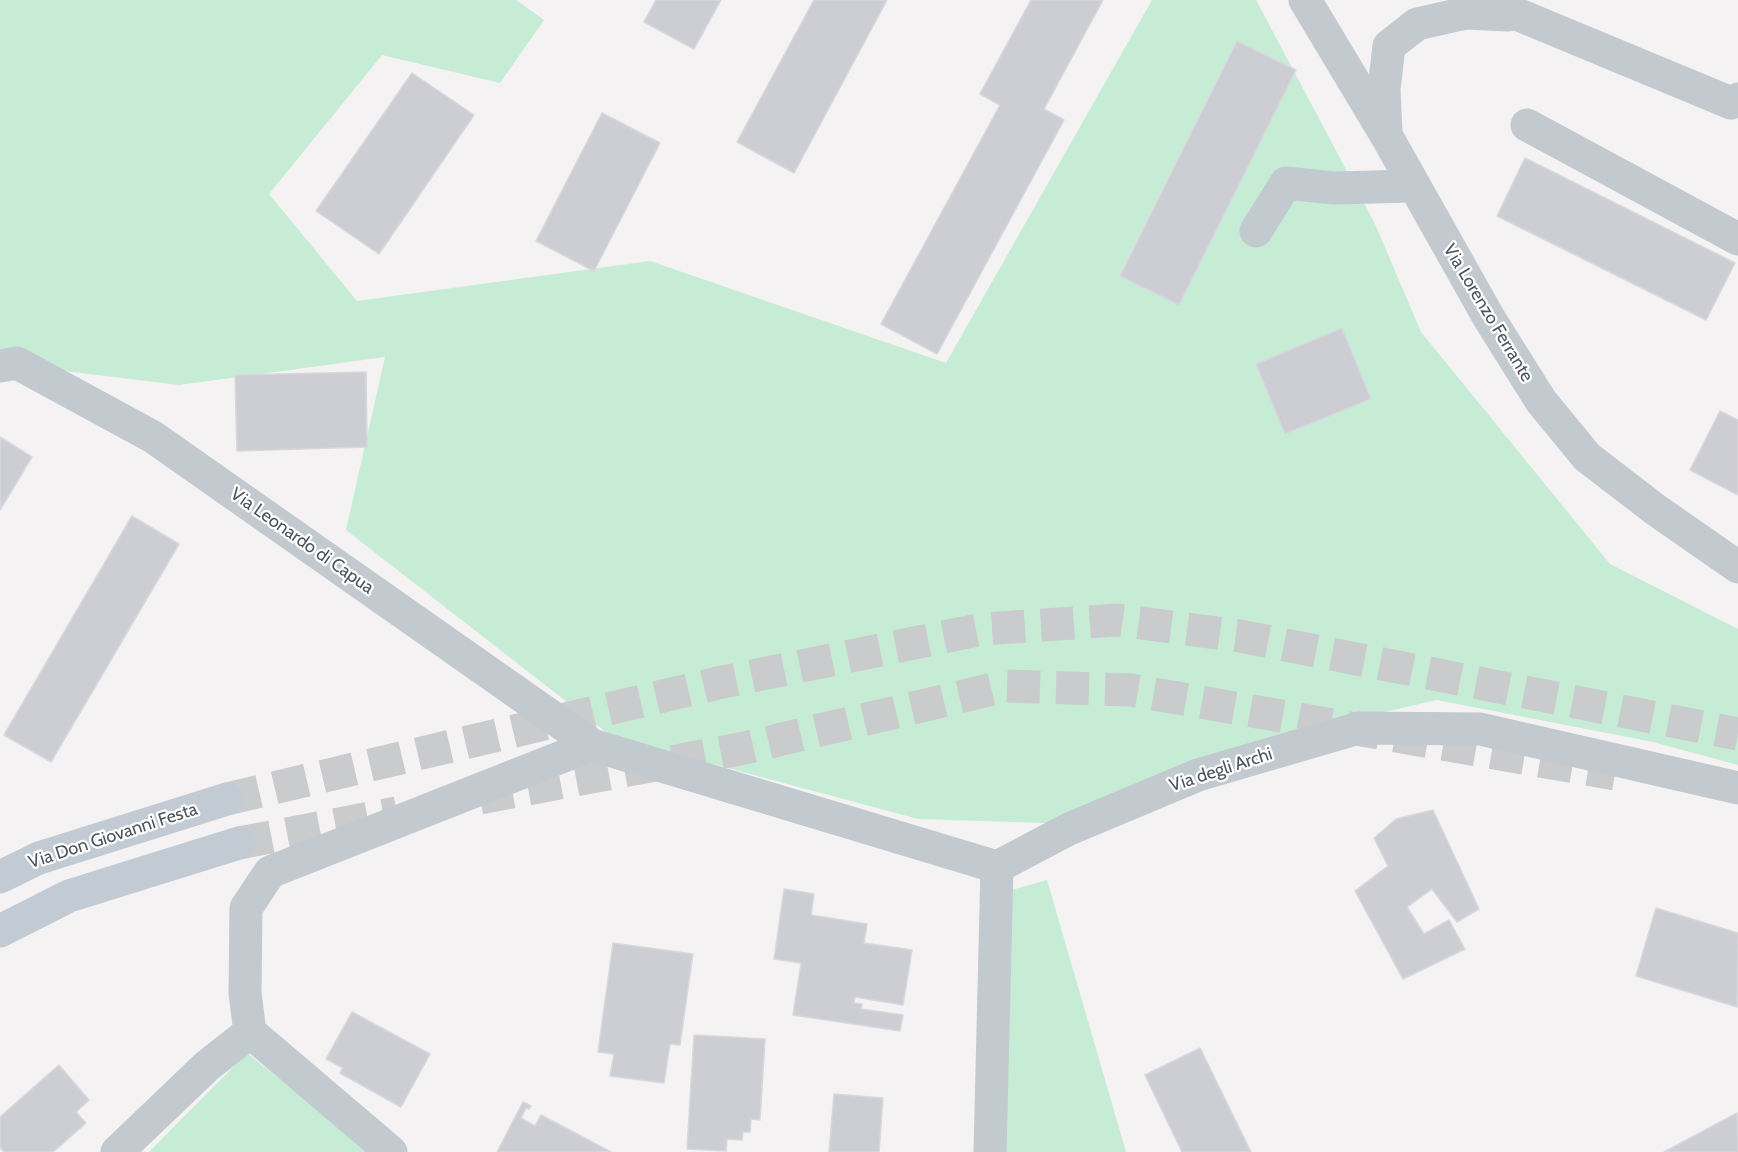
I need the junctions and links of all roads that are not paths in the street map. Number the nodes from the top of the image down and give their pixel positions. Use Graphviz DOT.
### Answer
graph roads {
  1 [pos="1305,0"];
  2 [pos="1483,0"];
  3 [pos="1519,15"];
  4 [pos="1736,104"];
  5 [pos="1527,125"];
  6 [pos="1386,135"];
  7 [pos="1414,186"];
  8 [pos="1256,231"];
  9 [pos="1738,239"];
  10 [pos="0,366"];
  11 [pos="1738,567"];
  12 [pos="592,744"];
  13 [pos="1738,788"];
  14 [pos="227,799"];
  15 [pos="239,843"];
  16 [pos="997,867"];
  17 [pos="0,877"];
  18 [pos="0,931"];
  19 [pos="250,1032"];
  20 [pos="117,1152"];
  21 [pos="391,1152"];
  22 [pos="990,1152"];
  1 -- 6 [label="street, Via Lorenzo Ferrante"];
  2 -- 3 [label="street"];
  3 -- 4 [label="street"];
  3 -- 6 [label="street"];
  5 -- 9 [label="street"];
  6 -- 7 [label="street, Via Lorenzo Ferrante"];
  7 -- 8 [label="street"];
  7 -- 11 [label="street, Via Lorenzo Ferrante"];
  10 -- 12 [label="street, Via Leonardo di Capua"];
  12 -- 16 [label="street, Via Leonardo di Capua"];
  12 -- 19 [label="street"];
  13 -- 16 [label="street, Via degli Archi"];
  14 -- 17 [label="main road, Via Don Giovanni Festa"];
  15 -- 18 [label="main road"];
  16 -- 22 [label="street"];
  19 -- 20 [label="street"];
  19 -- 21 [label="street"];
}
